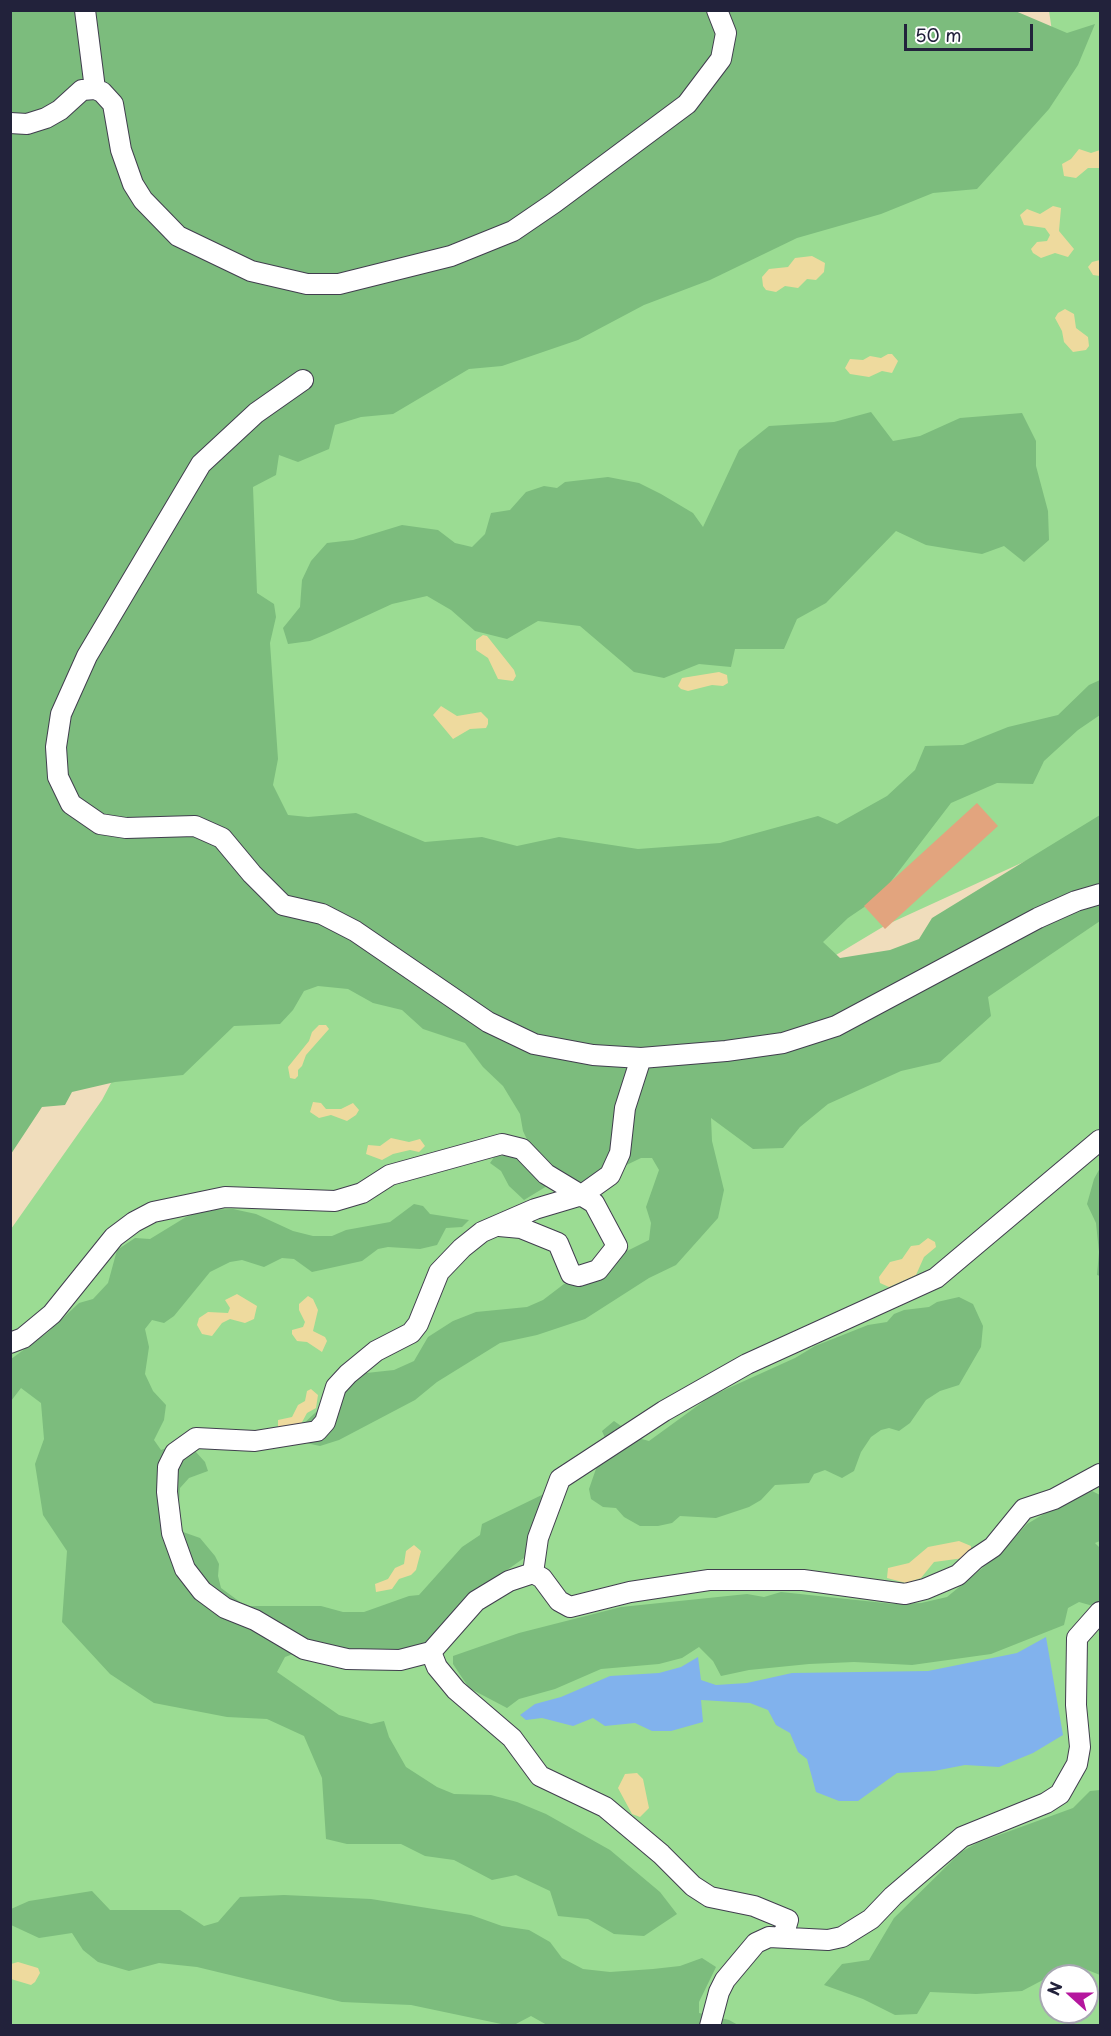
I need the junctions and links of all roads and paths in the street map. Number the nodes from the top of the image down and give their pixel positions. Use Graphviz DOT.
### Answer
graph roads {
  1 [pos="86,10"];
  2 [pos="717,10"];
  3 [pos="95,88"];
  4 [pos="10,123"];
  5 [pos="303,380"];
  6 [pos="1101,894"];
  7 [pos="640,1058"];
  8 [pos="1101,1140"];
  9 [pos="582,1195"];
  10 [pos="498,1226"];
  11 [pos="10,1343"];
  12 [pos="1101,1474"];
  13 [pos="533,1573"];
  14 [pos="1101,1612"];
  15 [pos="431,1652"];
  16 [pos="783,1937"];
  17 [pos="710,2025"];
  1 -- 3 [label="street"];
  2 -- 3 [label="street"];
  3 -- 4 [label="street"];
  5 -- 7 [label="street"];
  6 -- 7 [label="street"];
  7 -- 9 [label="street"];
  8 -- 13 [label="street"];
  9 -- 10 [label="street"];
  9 -- 10 [label="street"];
  9 -- 11 [label="street"];
  10 -- 15 [label="street"];
  12 -- 13 [label="street"];
  13 -- 15 [label="street"];
  14 -- 16 [label="street"];
  15 -- 16 [label="street"];
  16 -- 17 [label="street"];
}
